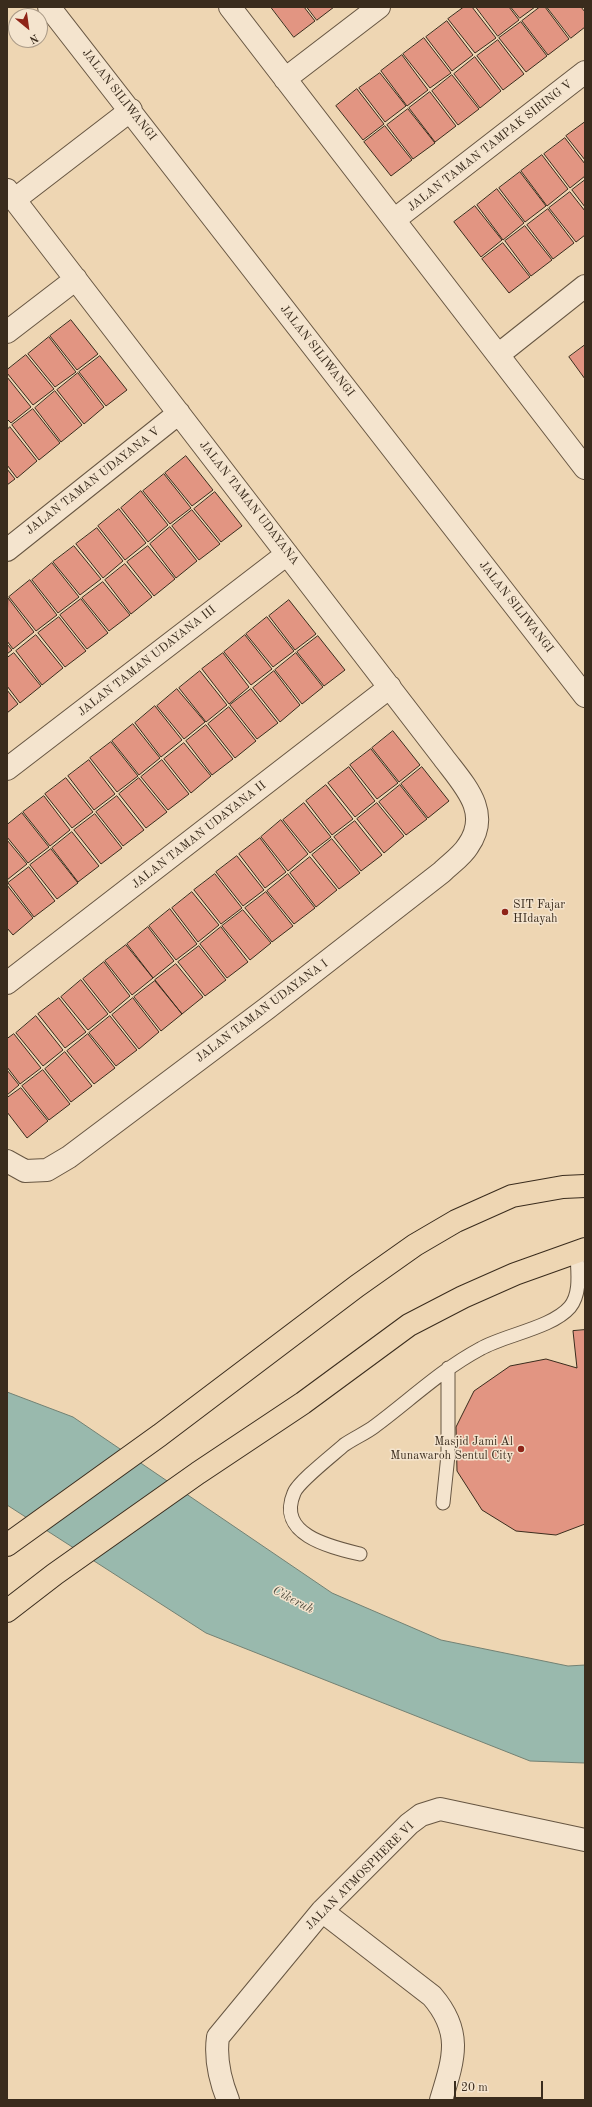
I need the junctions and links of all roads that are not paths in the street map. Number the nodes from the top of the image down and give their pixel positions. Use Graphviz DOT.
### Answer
graph roads {
  1 [pos="49,7"];
  2 [pos="230,7"];
  3 [pos="379,7"];
  4 [pos="585,72"];
  5 [pos="285,78"];
  6 [pos="130,110"];
  7 [pos="11,195"];
  8 [pos="394,220"];
  9 [pos="76,279"];
  10 [pos="585,286"];
  11 [pos="7,332"];
  12 [pos="498,355"];
  13 [pos="180,413"];
  14 [pos="585,468"];
  15 [pos="7,550"];
  16 [pos="287,554"];
  17 [pos="390,687"];
  18 [pos="585,696"];
  19 [pos="7,769"];
  20 [pos="479,823"];
  21 [pos="7,983"];
  22 [pos="16,1166"];
  23 [pos="585,1186"];
  24 [pos="581,1250"];
  25 [pos="448,1368"];
  26 [pos="443,1503"];
  27 [pos="7,1545"];
  28 [pos="360,1554"];
  29 [pos="7,1612"];
  30 [pos="585,1840"];
  31 [pos="322,1910"];
  32 [pos="228,2100"];
  33 [pos="441,2100"];
  1 -- 6 [label="street, JALAN SILIWANGI"];
  2 -- 5 [label="street"];
  3 -- 5 [label="street"];
  4 -- 8 [label="street, JALAN TAMAN TAMPAK SIRING V"];
  5 -- 8 [label="street"];
  6 -- 7 [label="street"];
  6 -- 18 [label="street, JALAN SILIWANGI"];
  7 -- 9 [label="street, JALAN TAMAN UDAYANA"];
  8 -- 12 [label="street"];
  9 -- 11 [label="street"];
  9 -- 13 [label="street, JALAN TAMAN UDAYANA"];
  10 -- 12 [label="street"];
  12 -- 14 [label="street"];
  13 -- 15 [label="street, JALAN TAMAN UDAYANA V"];
  13 -- 16 [label="street, JALAN TAMAN UDAYANA"];
  16 -- 17 [label="street, JALAN TAMAN UDAYANA"];
  16 -- 19 [label="street, JALAN TAMAN UDAYANA III"];
  17 -- 20 [label="street, JALAN TAMAN UDAYANA"];
  17 -- 21 [label="street, JALAN TAMAN UDAYANA II"];
  20 -- 22 [label="street, JALAN TAMAN UDAYANA I"];
  23 -- 27 [label="main road"];
  24 -- 25 [label="lane"];
  24 -- 29 [label="main road"];
  25 -- 26 [label="lane"];
  25 -- 28 [label="lane"];
  30 -- 31 [label="street, JALAN ATMOSPHERE VI"];
  31 -- 32 [label="street, JALAN ATMOSPHERE VI"];
  31 -- 33 [label="street"];
}
